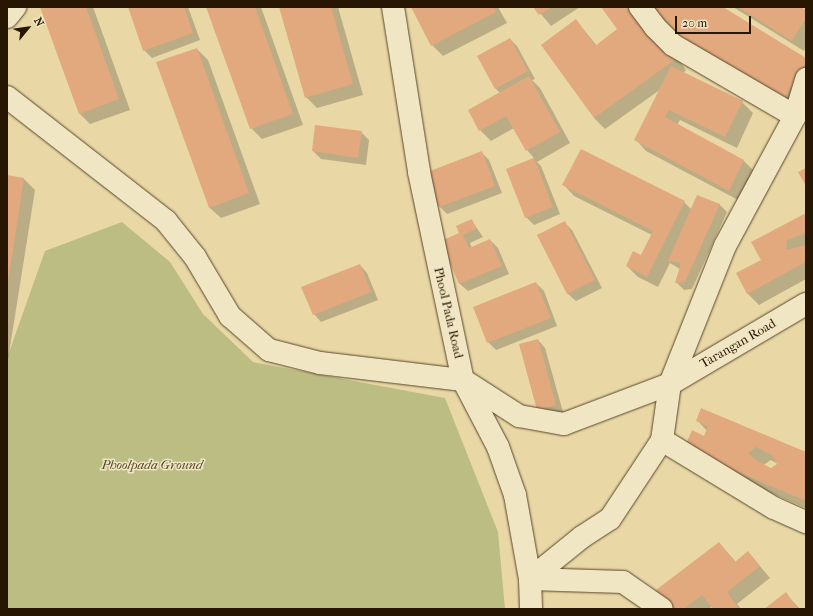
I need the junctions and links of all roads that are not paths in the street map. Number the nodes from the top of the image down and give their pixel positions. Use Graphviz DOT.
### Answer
graph roads {
  1 [pos="15,7"];
  2 [pos="393,7"];
  3 [pos="640,7"];
  4 [pos="7,17"];
  5 [pos="806,79"];
  6 [pos="7,96"];
  7 [pos="794,116"];
  8 [pos="806,304"];
  9 [pos="463,380"];
  10 [pos="670,384"];
  11 [pos="662,440"];
  12 [pos="806,522"];
  13 [pos="530,579"];
  14 [pos="531,609"];
  15 [pos="662,609"];
  1 -- 4 [label="street"];
  2 -- 9 [label="street, Phool Pada Road"];
  3 -- 7 [label="street"];
  5 -- 7 [label="street"];
  6 -- 9 [label="street"];
  7 -- 10 [label="street"];
  8 -- 10 [label="street, Tarangan Road"];
  9 -- 10 [label="street, Tarangan Road"];
  9 -- 13 [label="street, Phool Pada Road"];
  10 -- 11 [label="street"];
  11 -- 12 [label="street"];
  11 -- 13 [label="street"];
  13 -- 14 [label="street, Phool Pada Road"];
  13 -- 15 [label="street"];
}
